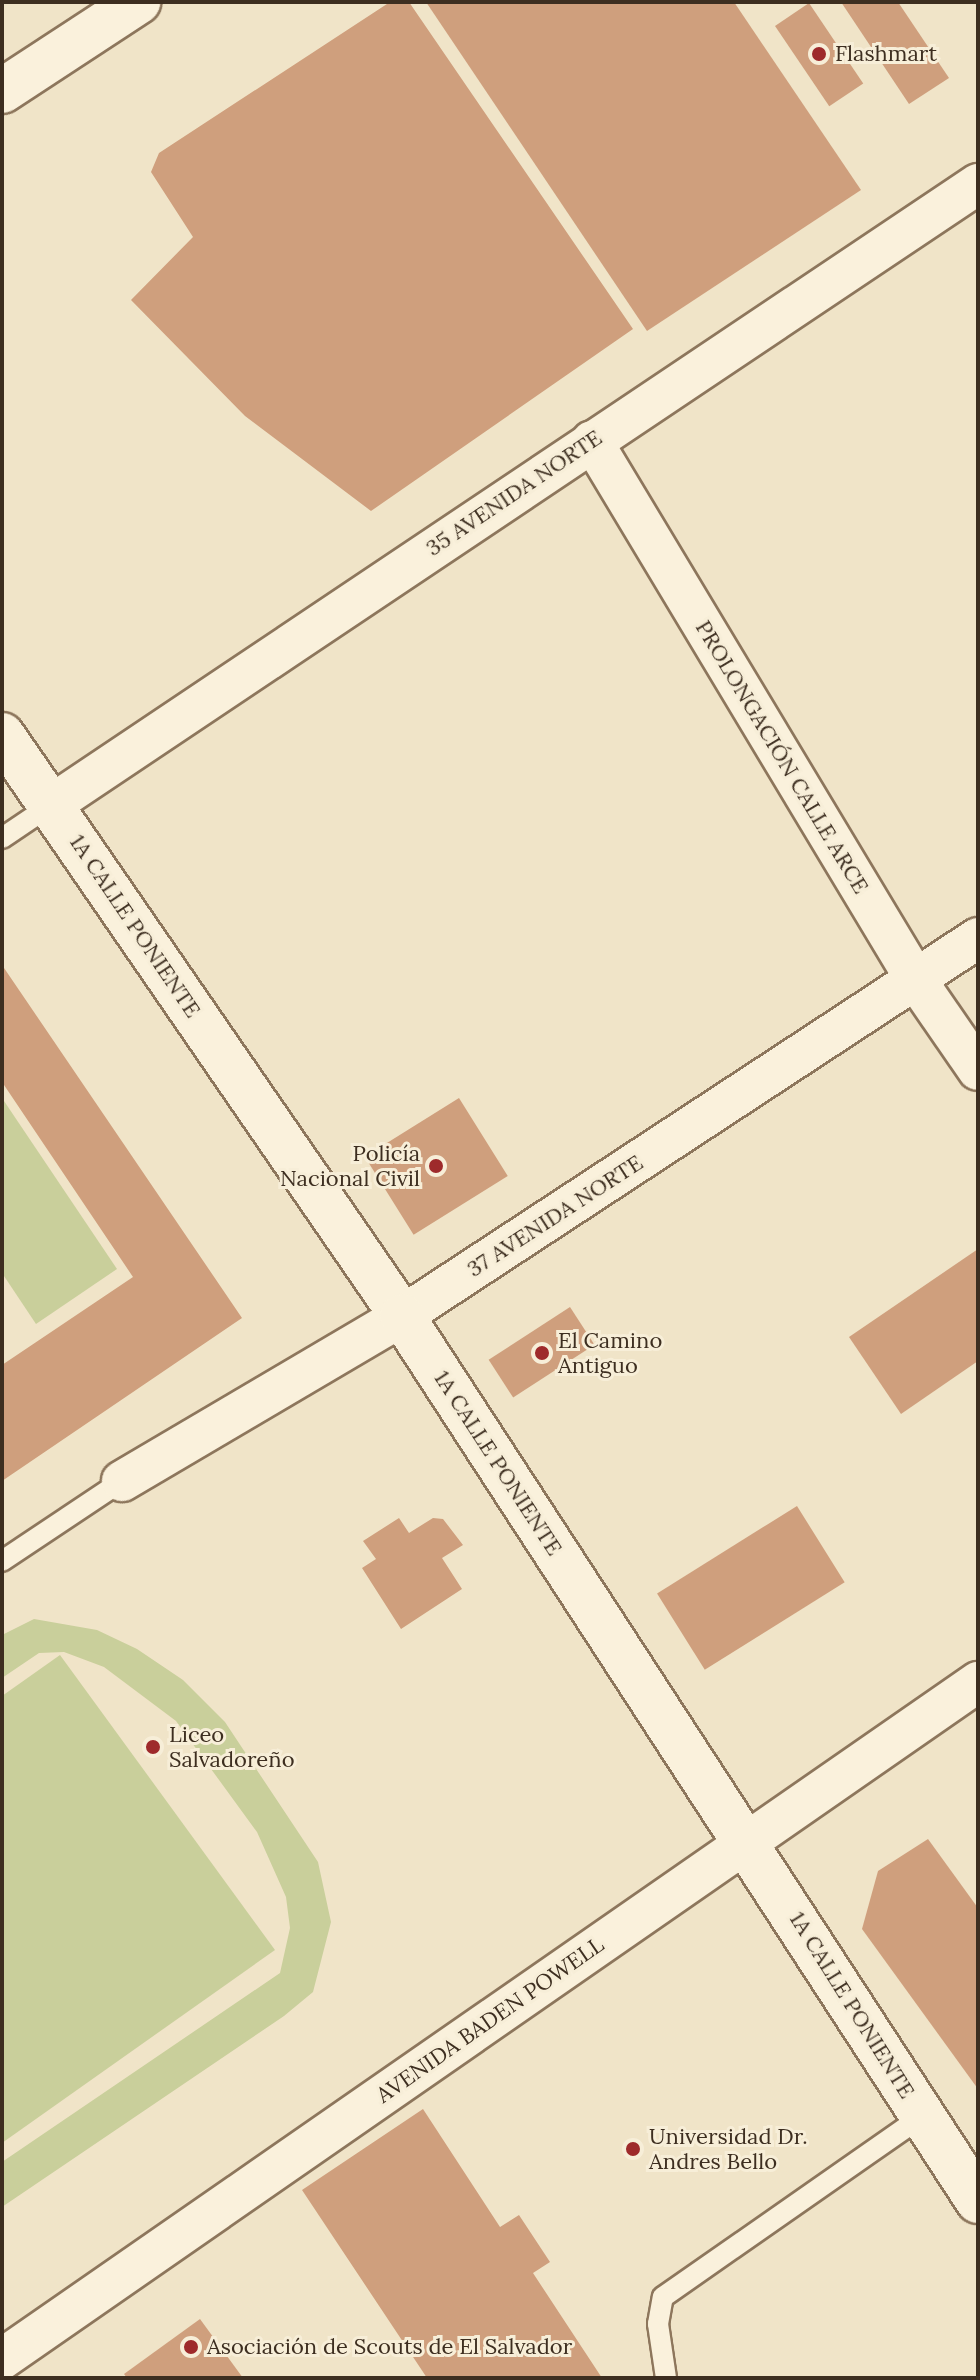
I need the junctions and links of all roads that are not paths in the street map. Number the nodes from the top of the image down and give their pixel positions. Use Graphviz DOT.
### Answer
graph roads {
  1 [pos="138,2"];
  2 [pos="2,91"];
  3 [pos="978,184"];
  4 [pos="592,441"];
  5 [pos="2,735"];
  6 [pos="51,805"];
  7 [pos="2,838"];
  8 [pos="978,938"];
  9 [pos="916,980"];
  10 [pos="978,1070"];
  11 [pos="402,1316"];
  12 [pos="122,1481"];
  13 [pos="2,1561"];
  14 [pos="978,1682"];
  15 [pos="748,1840"];
  16 [pos="922,2116"];
  17 [pos="978,2201"];
  18 [pos="2,2359"];
  19 [pos="666,2378"];
  1 -- 2 [label="street"];
  3 -- 4 [label="street, 35 AVENIDA NORTE"];
  4 -- 6 [label="street, 35 AVENIDA NORTE"];
  4 -- 9 [label="street, PROLONGACIÓN CALLE ARCE"];
  5 -- 6 [label="street, 1A CALLE PONIENTE"];
  6 -- 7 [label="lane"];
  6 -- 11 [label="street, 1A CALLE PONIENTE"];
  8 -- 9 [label="street, 37 AVENIDA NORTE"];
  9 -- 10 [label="street, PROLONGACIÓN CALLE ARCE"];
  9 -- 11 [label="street, 37 AVENIDA NORTE"];
  11 -- 12 [label="street, 37 AVENIDA NORTE"];
  11 -- 15 [label="street, 1A CALLE PONIENTE"];
  12 -- 13 [label="lane"];
  14 -- 15 [label="street, AVENIDA BADEN POWELL"];
  15 -- 16 [label="street, 1A CALLE PONIENTE"];
  15 -- 18 [label="street, AVENIDA BADEN POWELL"];
  16 -- 17 [label="street, 1A CALLE PONIENTE"];
  16 -- 19 [label="lane"];
}
